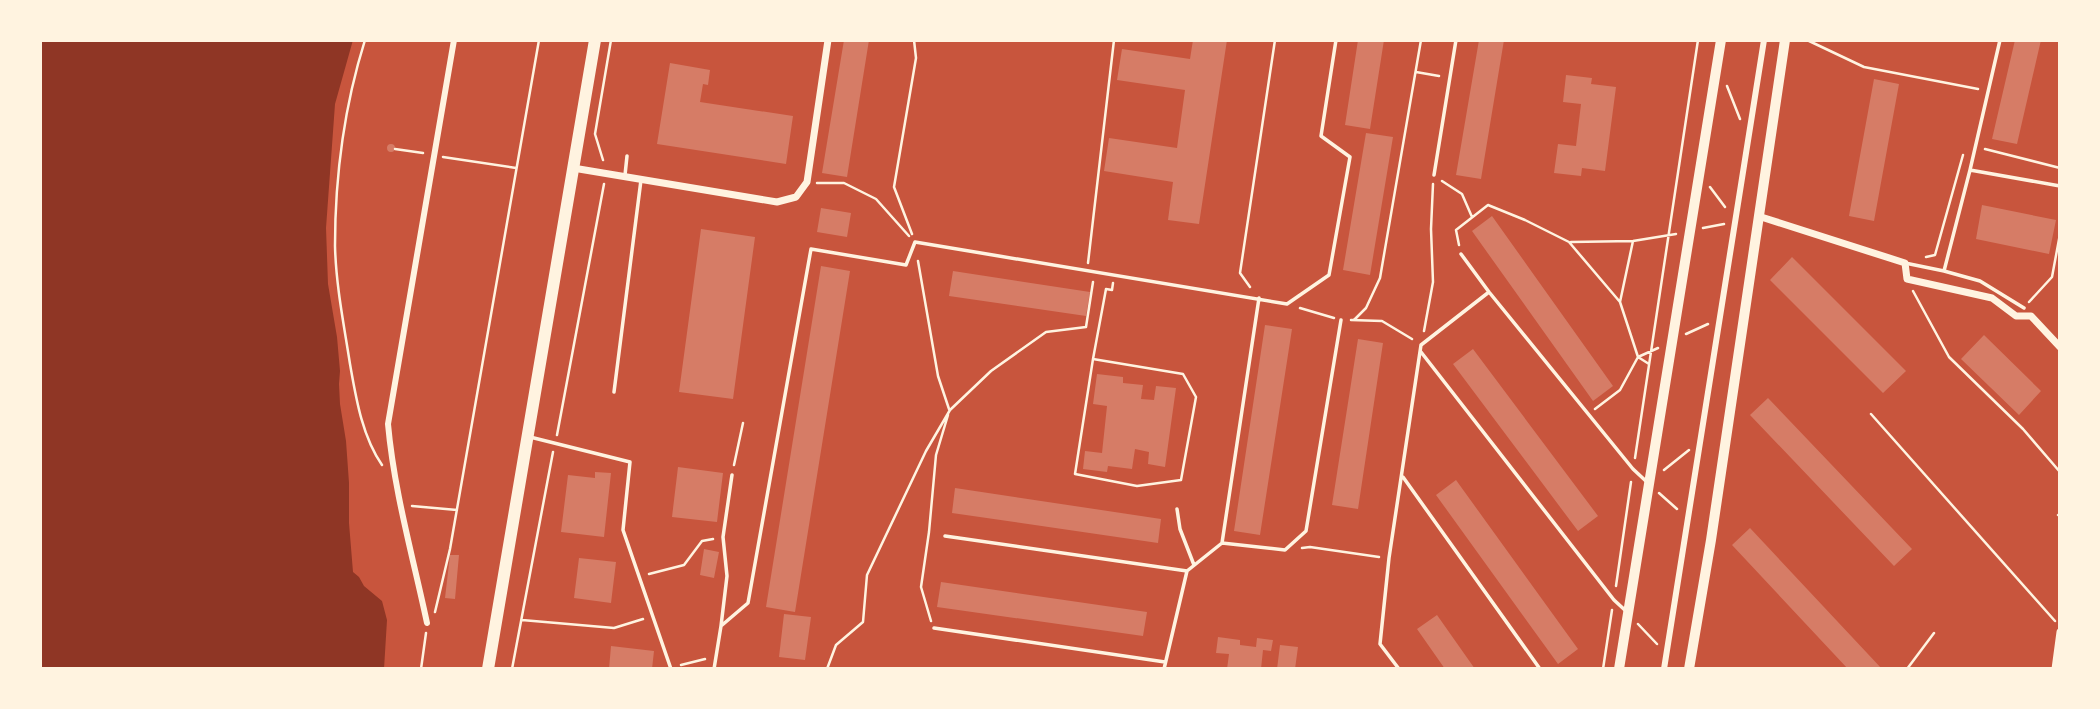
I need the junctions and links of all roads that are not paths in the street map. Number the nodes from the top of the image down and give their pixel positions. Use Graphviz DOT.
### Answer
graph roads {
  1 [pos="454,40"];
  2 [pos="595,40"];
  3 [pos="828,40"];
  4 [pos="1336,40"];
  5 [pos="1456,40"];
  6 [pos="1721,40"];
  7 [pos="1764,40"];
  8 [pos="1785,40"];
  9 [pos="2000,40"];
  10 [pos="627,156"];
  11 [pos="573,168"];
  12 [pos="1970,170"];
  13 [pos="1434,175"];
  14 [pos="624,177"];
  15 [pos="641,180"];
  16 [pos="2060,186"];
  17 [pos="1758,216"];
  18 [pos="1461,254"];
  19 [pos="1905,263"];
  20 [pos="1944,271"];
  21 [pos="1489,292"];
  22 [pos="1259,298"];
  23 [pos="2025,308"];
  24 [pos="1341,320"];
  25 [pos="2060,347"];
  26 [pos="1420,351"];
  27 [pos="614,392"];
  28 [pos="528,436"];
  29 [pos="732,475"];
  30 [pos="1402,475"];
  31 [pos="1648,483"];
  32 [pos="1177,509"];
  33 [pos="945,536"];
  34 [pos="1222,543"];
  35 [pos="1194,565"];
  36 [pos="1187,571"];
  37 [pos="1628,614"];
  38 [pos="427,623"];
  39 [pos="721,626"];
  40 [pos="933,628"];
  41 [pos="2060,629"];
  42 [pos="1165,662"];
  43 [pos="488,669"];
  44 [pos="671,669"];
  45 [pos="714,669"];
  46 [pos="1164,669"];
  47 [pos="1399,669"];
  48 [pos="1540,669"];
  49 [pos="1619,669"];
  50 [pos="1664,669"];
  51 [pos="1689,669"];
  52 [pos="2055,669"];
  1 -- 38 [label="street"];
  2 -- 11 [label="main road"];
  3 -- 15 [label="street"];
  4 -- 22 [label="lane"];
  5 -- 13 [label="lane"];
  6 -- 31 [label="street"];
  7 -- 50 [label="street"];
  8 -- 17 [label="street"];
  9 -- 12 [label="lane"];
  10 -- 14 [label="lane"];
  11 -- 14 [label="street"];
  11 -- 28 [label="main road"];
  12 -- 16 [label="lane"];
  12 -- 20 [label="lane"];
  14 -- 15 [label="street"];
  15 -- 27 [label="lane"];
  17 -- 19 [label="street"];
  17 -- 51 [label="street"];
  18 -- 21 [label="lane"];
  19 -- 20 [label="lane"];
  19 -- 25 [label="street"];
  20 -- 23 [label="lane"];
  21 -- 26 [label="lane"];
  21 -- 31 [label="lane"];
  22 -- 34 [label="lane"];
  22 -- 39 [label="lane"];
  24 -- 34 [label="lane"];
  26 -- 30 [label="lane"];
  26 -- 37 [label="lane"];
  28 -- 43 [label="main road"];
  28 -- 44 [label="lane"];
  29 -- 39 [label="lane"];
  30 -- 47 [label="lane"];
  30 -- 48 [label="lane"];
  31 -- 37 [label="street"];
  32 -- 35 [label="lane"];
  33 -- 36 [label="lane"];
  34 -- 35 [label="lane"];
  35 -- 36 [label="lane"];
  36 -- 42 [label="lane"];
  37 -- 49 [label="street"];
  39 -- 45 [label="lane"];
  40 -- 42 [label="lane"];
  41 -- 52 [label="street"];
  42 -- 46 [label="lane"];
}
